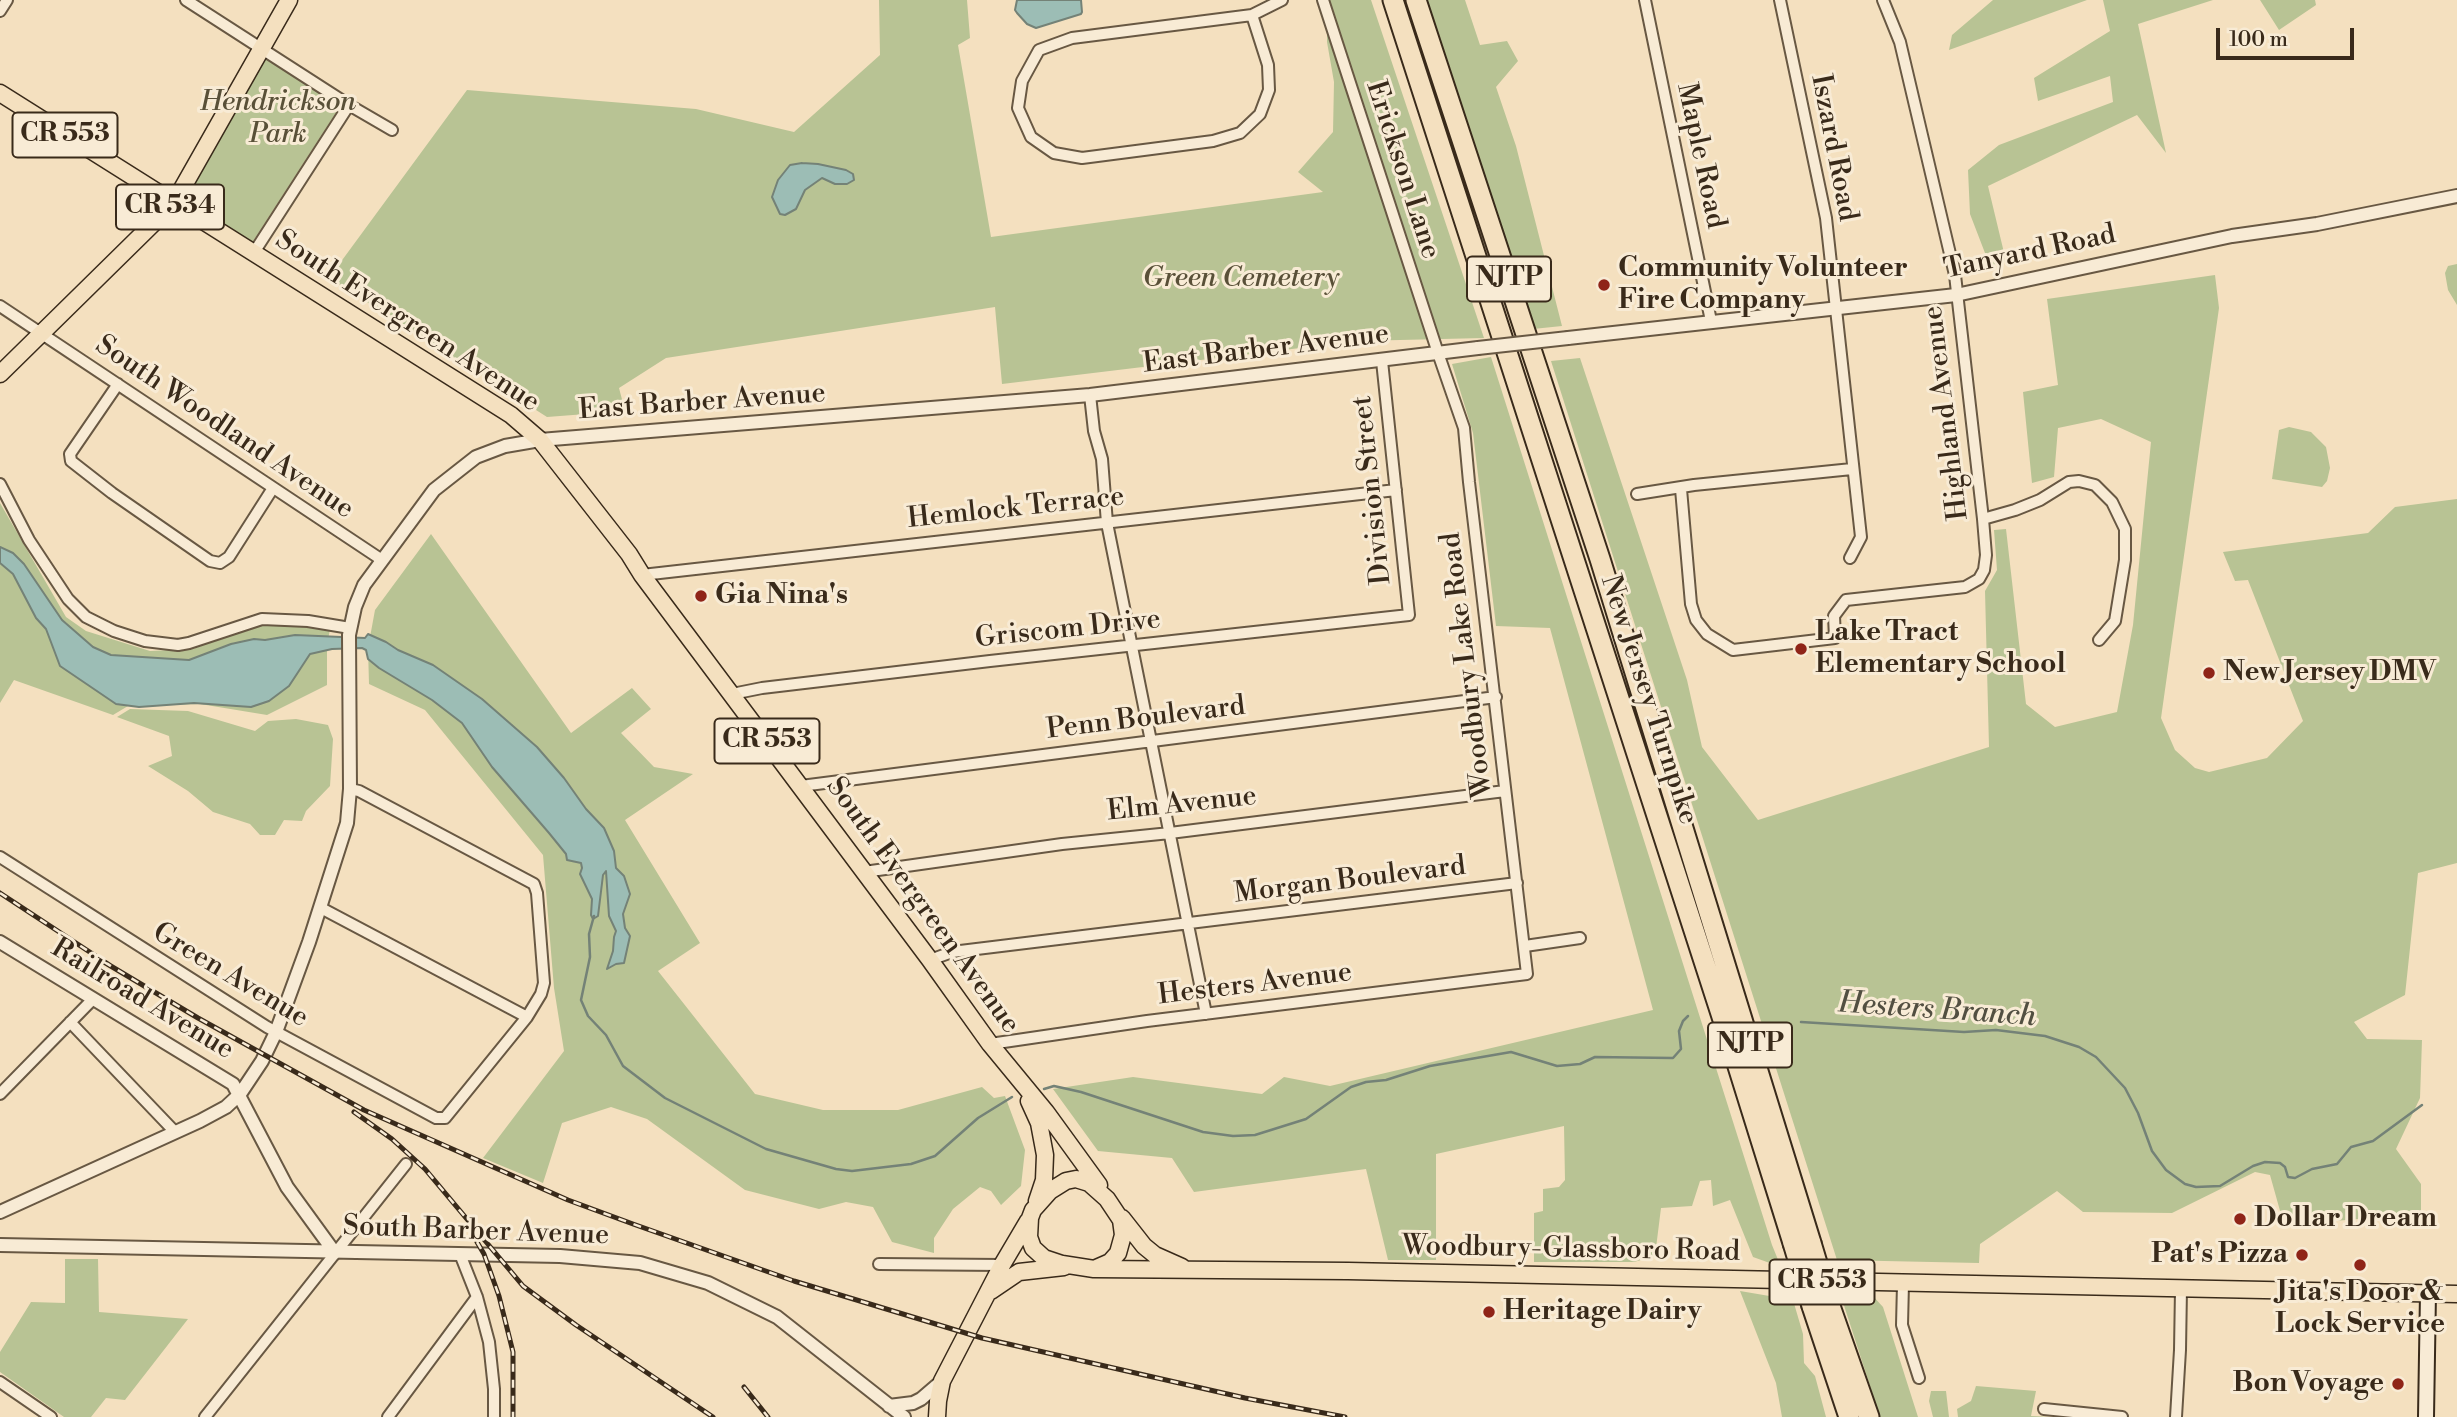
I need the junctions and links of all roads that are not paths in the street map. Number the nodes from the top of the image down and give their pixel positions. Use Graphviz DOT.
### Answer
graph roads {
  1 [pos="7,0"];
  2 [pos="186,0"];
  3 [pos="289,0"];
  4 [pos="1282,0"];
  5 [pos="1323,0"];
  6 [pos="1393,0"];
  7 [pos="1416,0"];
  8 [pos="1645,0"];
  9 [pos="1780,0"];
  10 [pos="1883,0"];
  11 [pos="0,11"];
  12 [pos="1252,15"];
  13 [pos="262,49"];
  14 [pos="0,93"];
  15 [pos="349,105"];
  16 [pos="392,130"];
  17 [pos="2457,196"];
  18 [pos="174,203"];
  19 [pos="253,254"];
  20 [pos="1956,295"];
  21 [pos="0,306"];
  22 [pos="1836,309"];
  23 [pos="1711,321"];
  24 [pos="41,334"];
  25 [pos="1568,338"];
  26 [pos="1438,354"];
  27 [pos="1382,361"];
  28 [pos="0,374"];
  29 [pos="118,384"];
  30 [pos="1090,395"];
  31 [pos="540,440"];
  32 [pos="1852,469"];
  33 [pos="0,484"];
  34 [pos="273,488"];
  35 [pos="1681,489"];
  36 [pos="1396,490"];
  37 [pos="1637,494"];
  38 [pos="1983,519"];
  39 [pos="1107,523"];
  40 [pos="1850,558"];
  41 [pos="382,559"];
  42 [pos="642,575"];
  43 [pos="1409,615"];
  44 [pos="349,638"];
  45 [pos="2099,640"];
  46 [pos="1131,646"];
  47 [pos="732,694"];
  48 [pos="1496,697"];
  49 [pos="1150,742"];
  50 [pos="801,786"];
  51 [pos="350,789"];
  52 [pos="1506,791"];
  53 [pos="1170,833"];
  54 [pos="0,858"];
  55 [pos="864,872"];
  56 [pos="1517,883"];
  57 [pos="321,908"];
  58 [pos="1189,924"];
  59 [pos="1580,938"];
  60 [pos="0,943"];
  61 [pos="1525,946"];
  62 [pos="930,960"];
  63 [pos="1527,974"];
  64 [pos="93,999"];
  65 [pos="1206,1014"];
  66 [pos="527,1017"];
  67 [pos="70,1022"];
  68 [pos="276,1032"];
  69 [pos="990,1044"];
  70 [pos="1019,1080"];
  71 [pos="0,1094"];
  72 [pos="240,1094"];
  73 [pos="175,1132"];
  74 [pos="406,1164"];
  75 [pos="1112,1205"];
  76 [pos="1,1210"];
  77 [pos="1032,1214"];
  78 [pos="1802,1243"];
  79 [pos="0,1245"];
  80 [pos="335,1253"];
  81 [pos="460,1254"];
  82 [pos="879,1264"];
  83 [pos="1002,1265"];
  84 [pos="1073,1267"];
  85 [pos="1094,1269"];
  86 [pos="1187,1269"];
  87 [pos="1903,1284"];
  88 [pos="2181,1289"];
  89 [pos="2428,1293"];
  90 [pos="2457,1294"];
  91 [pos="986,1295"];
  92 [pos="477,1297"];
  93 [pos="1821,1306"];
  94 [pos="1919,1378"];
  95 [pos="942,1381"];
  96 [pos="0,1382"];
  97 [pos="889,1406"];
  98 [pos="2044,1409"];
  99 [pos="51,1417"];
  100 [pos="205,1417"];
  101 [pos="388,1417"];
  102 [pos="494,1417"];
  103 [pos="904,1417"];
  104 [pos="937,1417"];
  105 [pos="1849,1417"];
  106 [pos="1869,1417"];
  107 [pos="2122,1417"];
  108 [pos="2176,1417"];
  109 [pos="2426,1417"];
  1 -- 11 [label="street"];
  2 -- 13 [label="street"];
  3 -- 13 [label="main road, CR 534"];
  4 -- 12 [label="street"];
  5 -- 26 [label="street, Erickson Lane"];
  6 -- 78 [label="highway, New Jersey Turnpike / NJTP"];
  7 -- 78 [label="highway, New Jersey Turnpike / NJTP"];
  8 -- 23 [label="street, Maple Road"];
  9 -- 22 [label="street, Iszard Road"];
  10 -- 20 [label="street, Highland Avenue"];
  12 -- 12 [label="street"];
  13 -- 15 [label="street"];
  13 -- 18 [label="main road, CR 534"];
  14 -- 18 [label="main road, CR 553"];
  15 -- 16 [label="street"];
  15 -- 19 [label="street"];
  17 -- 20 [label="street, Tanyard Road"];
  18 -- 19 [label="main road, South Evergreen Avenue / CR 553"];
  18 -- 24 [label="main road, CR 534"];
  19 -- 31 [label="main road, South Evergreen Avenue / CR 553"];
  20 -- 22 [label="street, Tanyard Road"];
  20 -- 38 [label="street, Highland Avenue"];
  21 -- 24 [label="street, South Woodland Avenue"];
  22 -- 23 [label="street, Tanyard Road"];
  22 -- 32 [label="street, Iszard Road"];
  23 -- 25 [label="street, Tanyard Road"];
  24 -- 28 [label="main road, CR 534"];
  24 -- 29 [label="street, South Woodland Avenue"];
  25 -- 26 [label="street, East Barber Avenue, bridge"];
  26 -- 27 [label="street, East Barber Avenue"];
  26 -- 48 [label="street, Woodbury Lake Road"];
  27 -- 30 [label="street, East Barber Avenue"];
  27 -- 36 [label="street, Division Street"];
  29 -- 34 [label="street, South Woodland Avenue"];
  29 -- 34 [label="street"];
  30 -- 31 [label="street, East Barber Avenue"];
  30 -- 39 [label="street"];
  31 -- 41 [label="street, East Barber Avenue"];
  31 -- 42 [label="main road, South Evergreen Avenue / CR 553"];
  32 -- 35 [label="street"];
  32 -- 40 [label="street, Iszard Road"];
  33 -- 44 [label="street"];
  34 -- 41 [label="street, South Woodland Avenue"];
  35 -- 37 [label="street"];
  35 -- 38 [label="street, Highland Avenue"];
  36 -- 39 [label="street, Hemlock Terrace"];
  36 -- 43 [label="street, Division Street"];
  38 -- 45 [label="street"];
  39 -- 42 [label="street, Hemlock Terrace"];
  39 -- 46 [label="street"];
  41 -- 44 [label="street, East Barber Avenue"];
  42 -- 47 [label="main road, South Evergreen Avenue / CR 553"];
  43 -- 46 [label="street, Griscom Drive"];
  44 -- 51 [label="street, East Barber Avenue"];
  46 -- 47 [label="street, Griscom Drive"];
  46 -- 49 [label="street"];
  47 -- 50 [label="main road, South Evergreen Avenue / CR 553"];
  48 -- 49 [label="street, Penn Boulevard"];
  48 -- 52 [label="street, Woodbury Lake Road"];
  49 -- 50 [label="street, Penn Boulevard"];
  49 -- 53 [label="street"];
  50 -- 55 [label="main road, South Evergreen Avenue / CR 553"];
  51 -- 57 [label="street, East Barber Avenue"];
  51 -- 66 [label="street"];
  52 -- 53 [label="street, Elm Avenue"];
  52 -- 56 [label="street, Woodbury Lake Road"];
  53 -- 55 [label="street, Elm Avenue"];
  53 -- 58 [label="street"];
  54 -- 68 [label="street, Green Avenue"];
  55 -- 62 [label="main road, South Evergreen Avenue / CR 553"];
  56 -- 58 [label="street, Morgan Boulevard"];
  56 -- 61 [label="street, Woodbury Lake Road"];
  57 -- 66 [label="street"];
  57 -- 68 [label="street, East Barber Avenue"];
  58 -- 62 [label="street, Morgan Boulevard"];
  58 -- 65 [label="street"];
  59 -- 61 [label="street"];
  60 -- 64 [label="street, Railroad Avenue"];
  61 -- 63 [label="street, Woodbury Lake Road"];
  62 -- 69 [label="main road, South Evergreen Avenue / CR 553"];
  63 -- 65 [label="street, Hesters Avenue"];
  64 -- 67 [label="street"];
  64 -- 72 [label="street, Railroad Avenue"];
  65 -- 69 [label="street, Hesters Avenue"];
  66 -- 68 [label="street, Green Avenue"];
  67 -- 71 [label="street"];
  67 -- 73 [label="street"];
  68 -- 72 [label="street, East Barber Avenue"];
  69 -- 70 [label="main road, South Evergreen Avenue / CR 553"];
  70 -- 75 [label="main road, South Evergreen Avenue / CR 553"];
  70 -- 77 [label="main road, South Evergreen Avenue / CR 553"];
  72 -- 73 [label="street, East Barber Avenue"];
  72 -- 80 [label="street, Railroad Avenue"];
  73 -- 76 [label="street, East Barber Avenue"];
  74 -- 80 [label="street"];
  75 -- 77 [label="main road"];
  75 -- 85 [label="main road"];
  75 -- 86 [label="main road, Woodbury-Glassboro Road / CR 553"];
  77 -- 83 [label="main road, South Evergreen Avenue"];
  77 -- 84 [label="main road"];
  78 -- 93 [label="highway, New Jersey Turnpike / NJTP, bridge"];
  79 -- 80 [label="street, South Barber Avenue"];
  80 -- 81 [label="street, South Barber Avenue"];
  80 -- 100 [label="street"];
  81 -- 92 [label="street"];
  81 -- 97 [label="street, South Barber Avenue"];
  82 -- 83 [label="street"];
  83 -- 91 [label="main road, South Evergreen Avenue"];
  84 -- 85 [label="main road"];
  84 -- 91 [label="main road, South Evergreen Avenue"];
  85 -- 86 [label="main road, Woodbury-Glassboro Road / CR 553"];
  86 -- 87 [label="main road, Woodbury-Glassboro Road / CR 553"];
  87 -- 88 [label="main road, Woodbury-Glassboro Road / CR 553"];
  87 -- 94 [label="street"];
  88 -- 89 [label="main road, Woodbury-Glassboro Road / CR 553"];
  88 -- 108 [label="street"];
  89 -- 90 [label="main road, Woodbury-Glassboro Road / CR 553"];
  89 -- 109 [label="main road"];
  91 -- 95 [label="main road, South Evergreen Avenue"];
  92 -- 101 [label="street"];
  92 -- 102 [label="street"];
  93 -- 105 [label="highway, New Jersey Turnpike / NJTP"];
  93 -- 106 [label="highway, New Jersey Turnpike / NJTP"];
  95 -- 97 [label="street"];
  95 -- 104 [label="main road, South Evergreen Avenue"];
  96 -- 99 [label="street"];
  97 -- 103 [label="street, South Barber Avenue"];
  98 -- 107 [label="street"];
}
